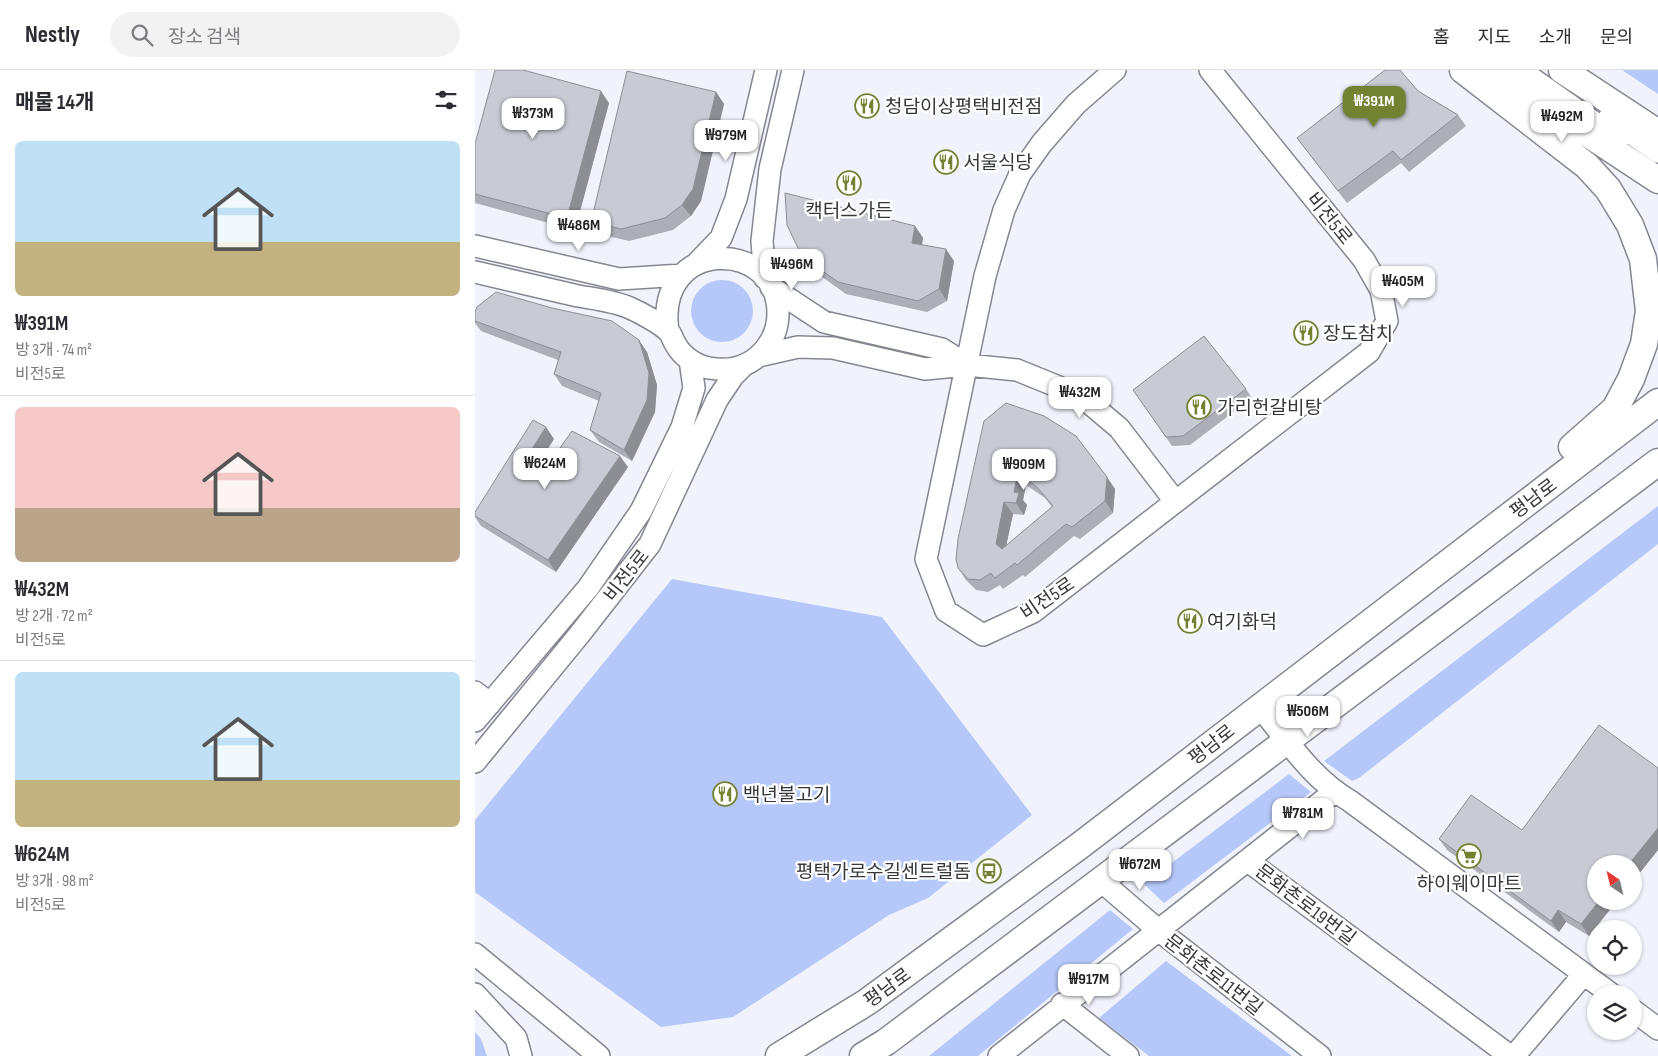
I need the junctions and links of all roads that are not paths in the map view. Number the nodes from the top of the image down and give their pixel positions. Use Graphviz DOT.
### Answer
graph roads {
  1 [pos="766,70"];
  2 [pos="793,70"];
  3 [pos="1115,70"];
  4 [pos="1210,70"];
  5 [pos="1463,70"];
  6 [pos="1491,70"];
  7 [pos="1521,70"];
  8 [pos="1540,70"];
  9 [pos="1562,70"];
  10 [pos="1658,134"];
  11 [pos="1658,152"];
  12 [pos="1658,165"];
  13 [pos="1658,180"];
  14 [pos="475,246"];
  15 [pos="690,269"];
  16 [pos="475,272"];
  17 [pos="768,283"];
  18 [pos="669,332"];
  19 [pos="690,360"];
  20 [pos="751,361"];
  21 [pos="967,365"];
  22 [pos="1658,402"];
  23 [pos="1658,462"];
  24 [pos="1175,501"];
  25 [pos="1415,588"];
  26 [pos="483,698"];
  27 [pos="1260,707"];
  28 [pos="475,721"];
  29 [pos="1286,739"];
  30 [pos="475,762"];
  31 [pos="1334,792"];
  32 [pos="1248,861"];
  33 [pos="1101,881"];
  34 [pos="1157,929"];
  35 [pos="475,954"];
  36 [pos="1584,974"];
  37 [pos="1599,985"];
  38 [pos="475,994"];
  39 [pos="1062,1004"];
  40 [pos="1642,1017"];
  41 [pos="1658,1029"];
  42 [pos="521,1056"];
  43 [pos="599,1056"];
  44 [pos="779,1056"];
  45 [pos="863,1056"];
  46 [pos="999,1056"];
  47 [pos="1128,1056"];
  48 [pos="1320,1056"];
  49 [pos="1510,1056"];
  50 [pos="1514,1056"];
  1 -- 15 [label="street"];
  2 -- 17 [label="street"];
  3 -- 21 [label="street, 비전5로"];
  4 -- 24 [label="street, 비전5로"];
  5 -- 25 [label="main road"];
  6 -- 13 [label="main road"];
  7 -- 12 [label="street"];
  8 -- 11 [label="street"];
  9 -- 10 [label="main road"];
  14 -- 15 [label="street"];
  15 -- 17 [label="street"];
  15 -- 18 [label="street"];
  16 -- 18 [label="street"];
  17 -- 20 [label="street"];
  17 -- 21 [label="street"];
  18 -- 19 [label="street"];
  19 -- 20 [label="street"];
  19 -- 26 [label="street, 비전5로"];
  20 -- 21 [label="street"];
  20 -- 30 [label="street, 비전5로"];
  21 -- 24 [label="street"];
  21 -- 24 [label="street, 비전5로"];
  22 -- 25 [label="main road, 평남로"];
  23 -- 29 [label="main road"];
  25 -- 27 [label="main road, 평남로"];
  26 -- 28 [label="street, 비전5로"];
  27 -- 29 [label="street"];
  27 -- 44 [label="main road, 평남로"];
  29 -- 31 [label="street"];
  29 -- 33 [label="main road"];
  31 -- 32 [label="street, 문화촌로19번길"];
  31 -- 36 [label="street"];
  32 -- 34 [label="street"];
  32 -- 49 [label="street, 문화촌로19번길"];
  33 -- 34 [label="street"];
  33 -- 45 [label="main road"];
  34 -- 39 [label="street, 문화촌로11번길"];
  34 -- 48 [label="street, 문화촌로11번길"];
  35 -- 43 [label="street"];
  36 -- 37 [label="street"];
  36 -- 50 [label="street"];
  38 -- 42 [label="street"];
  39 -- 46 [label="street, 문화촌로11번길"];
  39 -- 47 [label="street"];
  40 -- 41 [label="street"];
}
